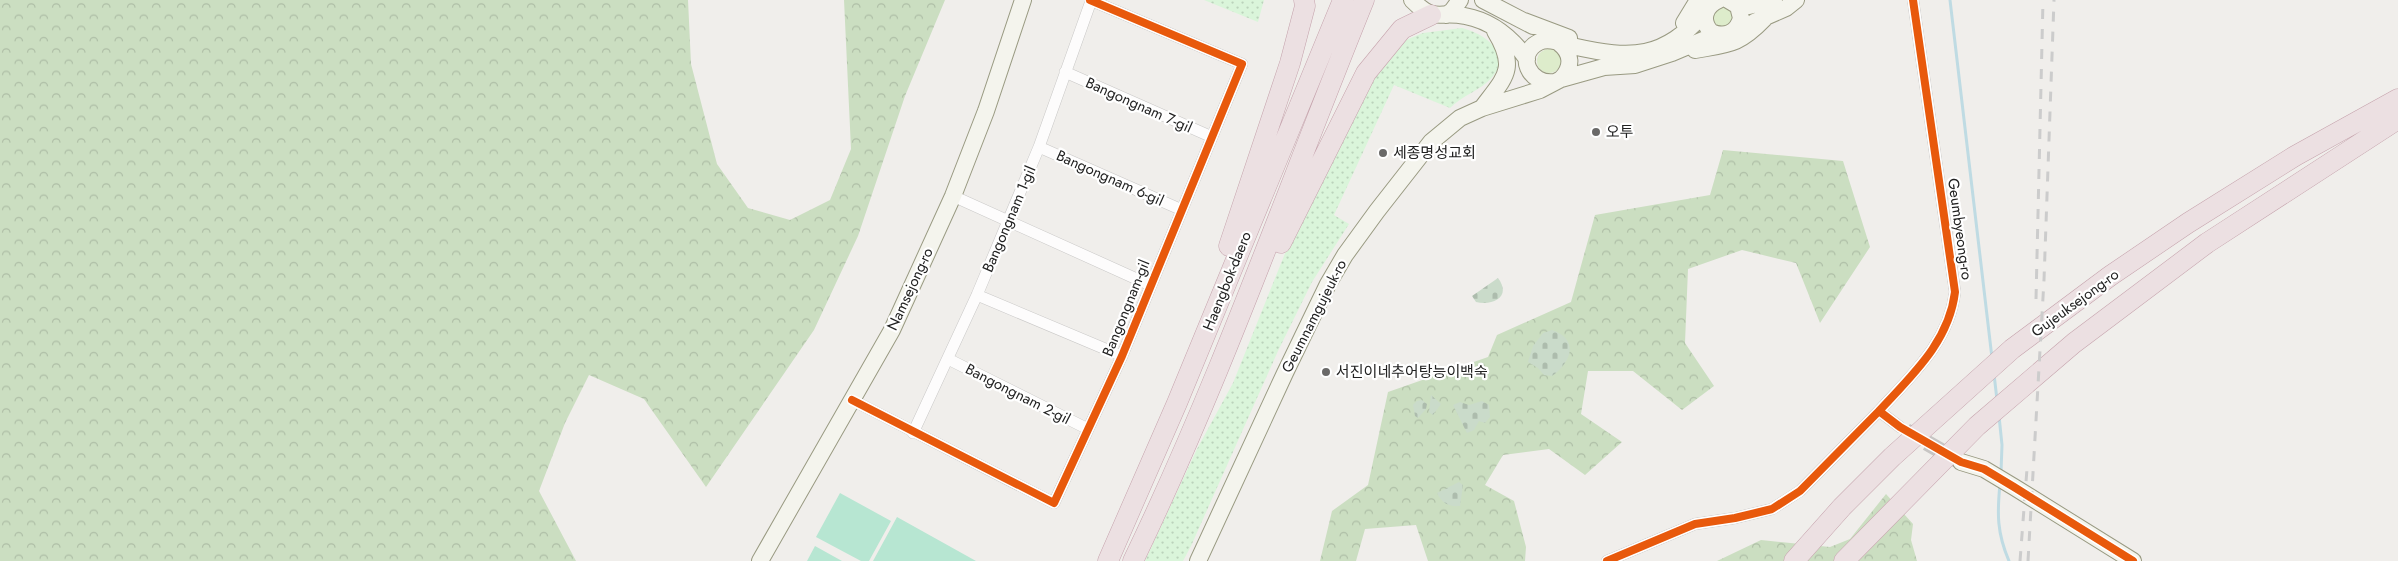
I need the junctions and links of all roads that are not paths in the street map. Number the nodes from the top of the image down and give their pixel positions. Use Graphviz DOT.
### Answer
graph roads {
  1 [pos="1023,0"];
  2 [pos="1090,0"];
  3 [pos="1304,0"];
  4 [pos="1344,0"];
  5 [pos="1364,0"];
  6 [pos="1412,0"];
  7 [pos="1460,0"];
  8 [pos="1483,0"];
  9 [pos="1796,0"];
  10 [pos="1913,0"];
  11 [pos="1731,1"];
  12 [pos="1708,4"];
  13 [pos="1763,6"];
  14 [pos="1438,15"];
  15 [pos="1524,21"];
  16 [pos="1489,24"];
  17 [pos="1735,30"];
  18 [pos="1717,34"];
  19 [pos="1557,42"];
  20 [pos="1602,51"];
  21 [pos="1635,59"];
  22 [pos="1527,61"];
  23 [pos="1065,72"];
  24 [pos="1558,80"];
  25 [pos="2398,98"];
  26 [pos="1482,108"];
  27 [pos="2398,119"];
  28 [pos="1212,137"];
  29 [pos="1039,147"];
  30 [pos="953,196"];
  31 [pos="1182,210"];
  32 [pos="1008,222"];
  33 [pos="1150,285"];
  34 [pos="977,294"];
  35 [pos="1122,356"];
  36 [pos="948,359"];
  37 [pos="852,400"];
  38 [pos="1177,403"];
  39 [pos="1879,410"];
  40 [pos="1199,413"];
  41 [pos="1900,427"];
  42 [pos="1088,429"];
  43 [pos="913,433"];
  44 [pos="1961,462"];
  45 [pos="1206,544"];
  46 [pos="760,561"];
  47 [pos="1108,561"];
  48 [pos="1133,561"];
  49 [pos="1198,561"];
  50 [pos="1210,561"];
  51 [pos="1607,561"];
  52 [pos="1794,561"];
  53 [pos="1844,561"];
  54 [pos="2133,561"];
  1 -- 30 [label="street, Namsejong-ro"];
  2 -- 23 [label="street, Bangongnam 1-gil"];
  2 -- 28 [label="street, Bangongnam-gil"];
  3 -- 38 [label="highway"];
  4 -- 38 [label="highway, Haengbok-daero"];
  5 -- 40 [label="highway, Haengbok-daero"];
  6 -- 14 [label="street"];
  7 -- 14 [label="street"];
  8 -- 15 [label="street"];
  9 -- 13 [label="street"];
  10 -- 39 [label="street, Geumbyeong-ro"];
  11 -- 13 [label="street"];
  11 -- 17 [label="street"];
  12 -- 18 [label="street"];
  12 -- 21 [label="street, Geumnamgujeuk-ro"];
  13 -- 17 [label="street"];
  13 -- 21 [label="street"];
  14 -- 16 [label="street"];
  14 -- 40 [label="highway"];
  15 -- 19 [label="street"];
  15 -- 20 [label="street"];
  16 -- 22 [label="street"];
  16 -- 26 [label="street"];
  17 -- 18 [label="street, Geumnamgujeuk-ro"];
  18 -- 21 [label="street, Geumnamgujeuk-ro"];
  19 -- 20 [label="street, Geumnamgujeuk-ro"];
  19 -- 22 [label="street, Geumnamgujeuk-ro"];
  19 -- 24 [label="street"];
  20 -- 21 [label="street, Geumnamgujeuk-ro"];
  21 -- 24 [label="street, Geumnamgujeuk-ro"];
  22 -- 24 [label="street"];
  22 -- 26 [label="street, Geumnamgujeuk-ro"];
  23 -- 28 [label="street, Bangongnam 7-gil"];
  23 -- 29 [label="street, Bangongnam 1-gil"];
  24 -- 26 [label="street, Geumnamgujeuk-ro"];
  25 -- 52 [label="highway, Gujeuksejong-ro"];
  26 -- 45 [label="street, Geumnamgujeuk-ro"];
  27 -- 53 [label="highway, Gujeuksejong-ro"];
  28 -- 31 [label="street, Bangongnam-gil"];
  29 -- 31 [label="street, Bangongnam 6-gil"];
  29 -- 32 [label="street, Bangongnam 1-gil"];
  30 -- 32 [label="street"];
  30 -- 37 [label="street, Namsejong-ro"];
  31 -- 33 [label="street, Bangongnam-gil"];
  32 -- 33 [label="street"];
  32 -- 34 [label="street, Bangongnam 1-gil"];
  33 -- 35 [label="street, Bangongnam-gil"];
  34 -- 35 [label="street"];
  34 -- 36 [label="street, Bangongnam 1-gil"];
  35 -- 42 [label="street, Bangongnam-gil"];
  36 -- 42 [label="street, Bangongnam 2-gil"];
  36 -- 43 [label="street, Bangongnam 1-gil"];
  37 -- 43 [label="street, Bangongnam-gil"];
  37 -- 46 [label="street, Namsejong-ro"];
  38 -- 47 [label="highway, Haengbok-daero"];
  39 -- 41 [label="street"];
  39 -- 51 [label="street, Geumbyeong-ro"];
  40 -- 48 [label="highway, Haengbok-daero"];
  42 -- 43 [label="street, Bangongnam-gil"];
  44 -- 54 [label="street"];
  45 -- 49 [label="street, Geumnamgujeuk-ro"];
  45 -- 50 [label="street"];
}
